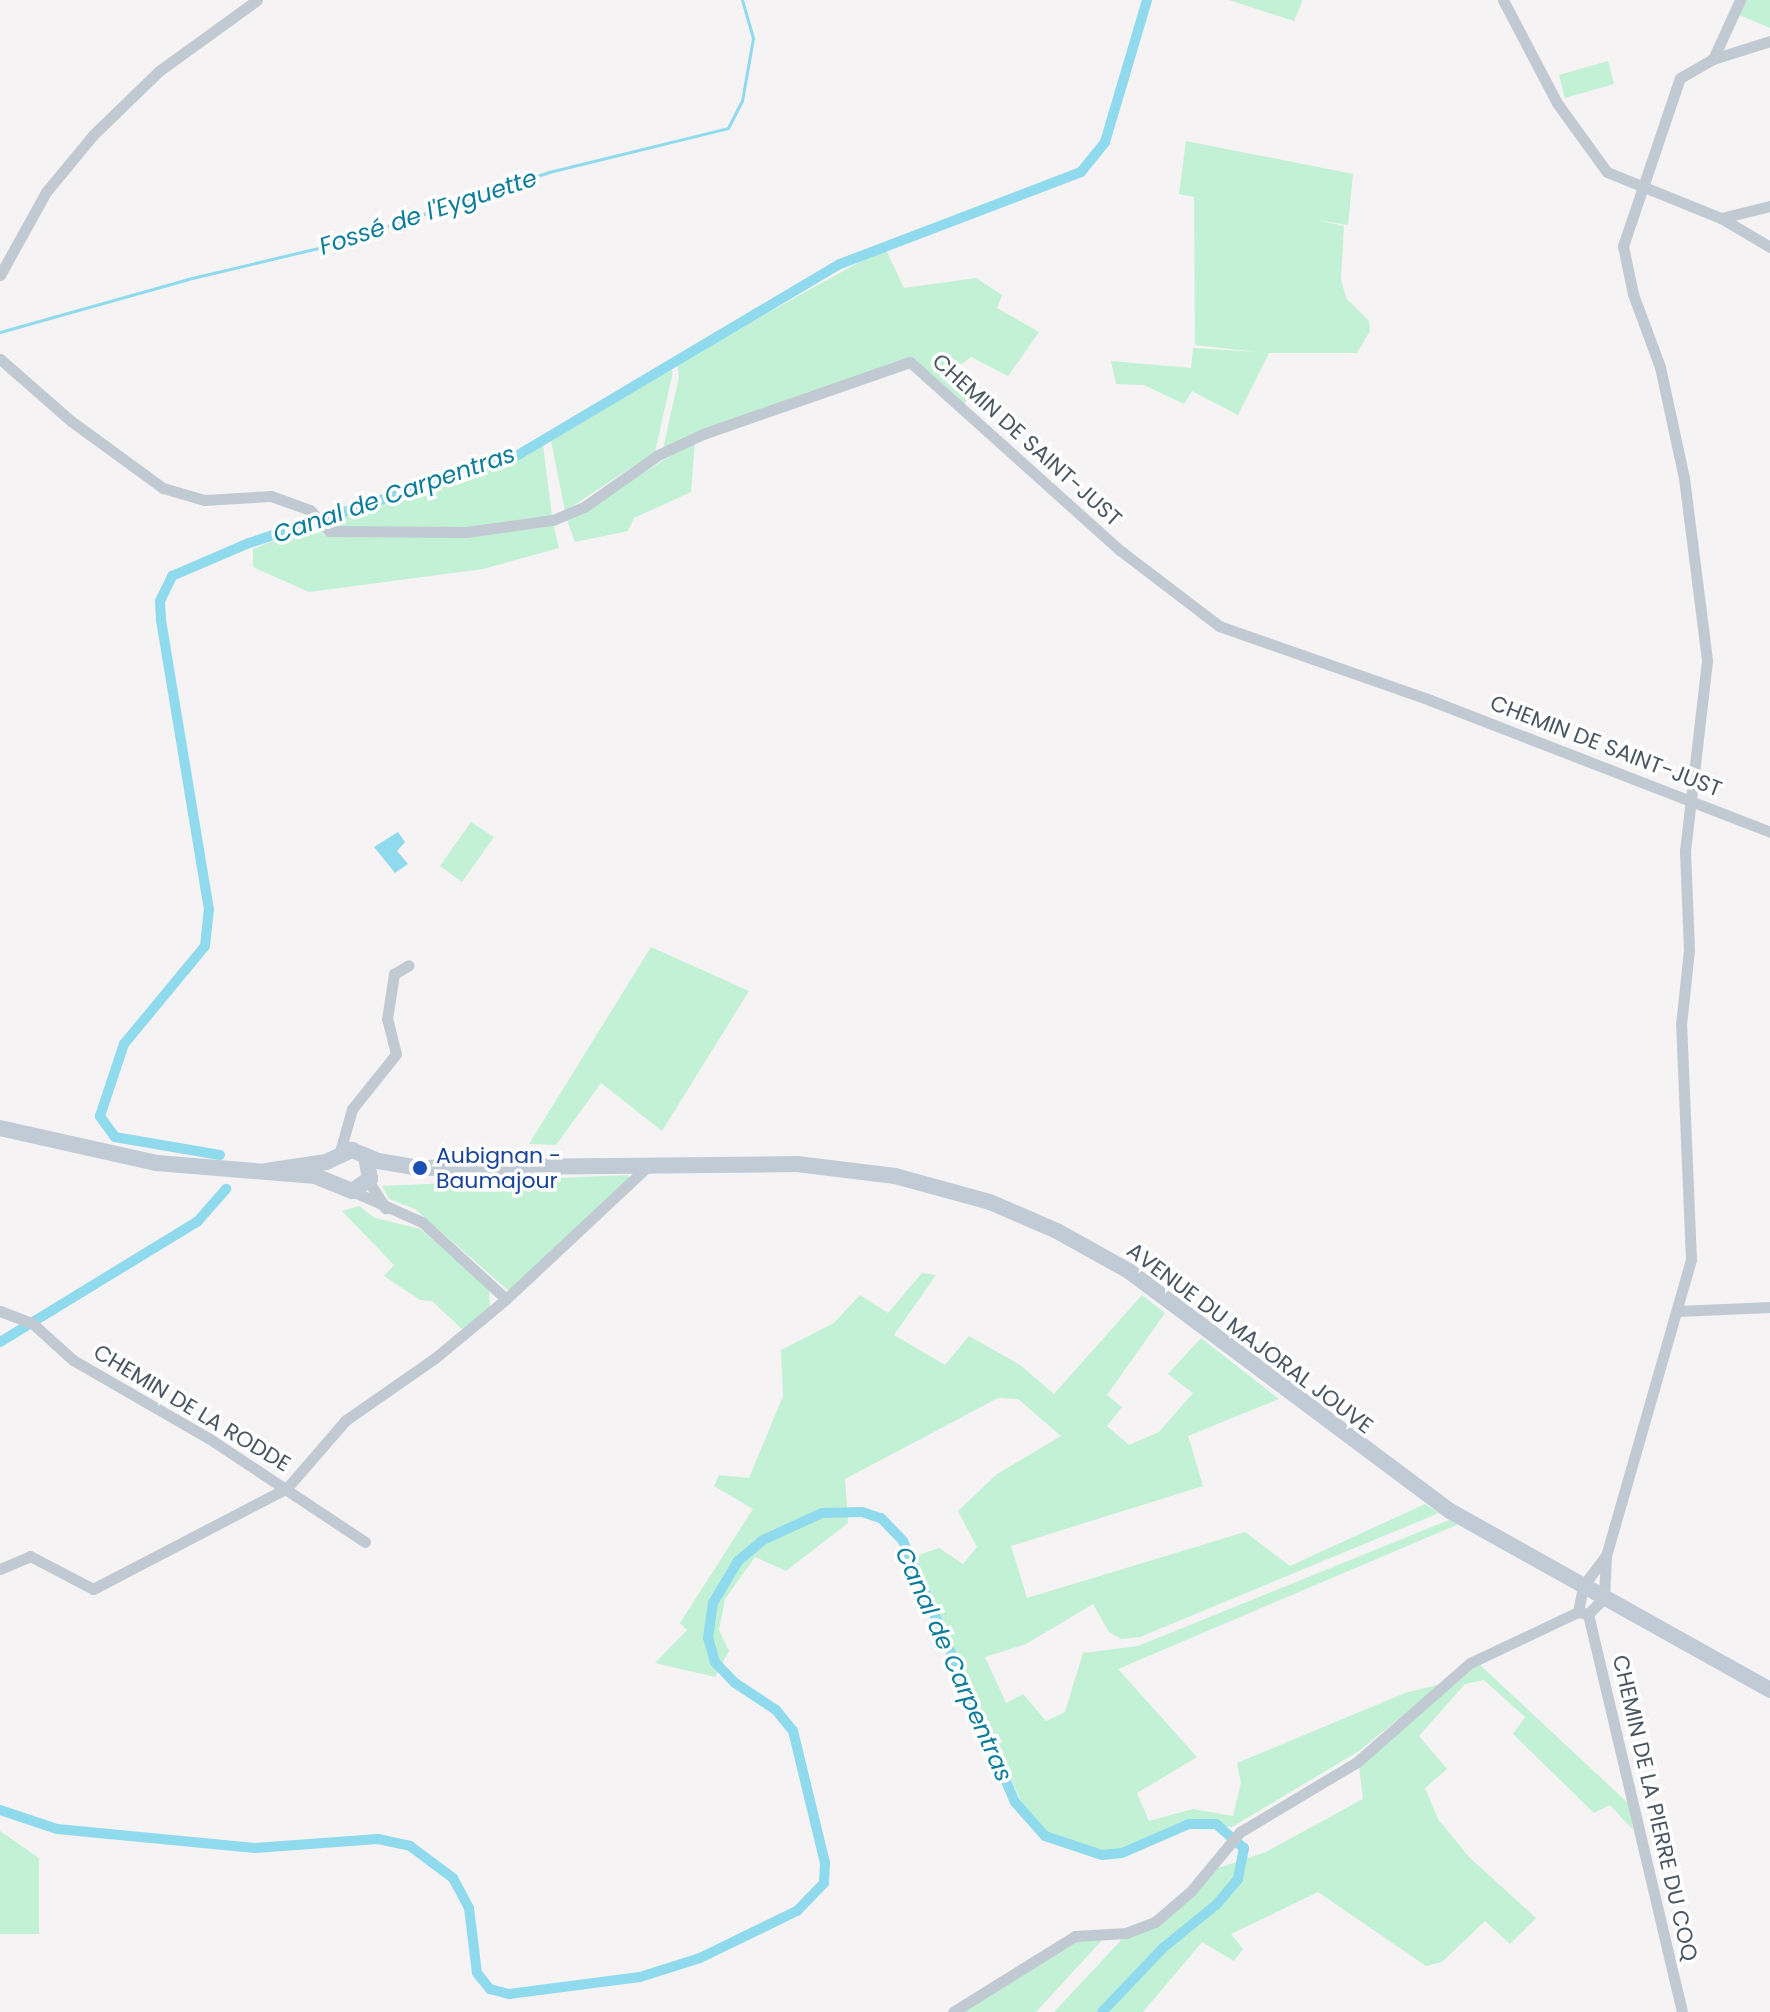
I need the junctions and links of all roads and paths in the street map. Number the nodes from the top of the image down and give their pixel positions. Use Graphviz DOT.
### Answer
graph roads {
  1 [pos="257,0"];
  2 [pos="1503,0"];
  3 [pos="1740,0"];
  4 [pos="1770,41"];
  5 [pos="1713,59"];
  6 [pos="1641,189"];
  7 [pos="1770,206"];
  8 [pos="1721,218"];
  9 [pos="1770,247"];
  10 [pos="0,275"];
  11 [pos="0,359"];
  12 [pos="1692,802"];
  13 [pos="1770,832"];
  14 [pos="409,965"];
  15 [pos="348,1122"];
  16 [pos="0,1128"];
  17 [pos="363,1154"];
  18 [pos="337,1156"];
  19 [pos="651,1164"];
  20 [pos="420,1168"];
  21 [pos="266,1171"];
  22 [pos="370,1180"];
  23 [pos="334,1181"];
  24 [pos="352,1191"];
  25 [pos="385,1208"];
  26 [pos="506,1299"];
  27 [pos="1770,1307"];
  28 [pos="0,1311"];
  29 [pos="1678,1311"];
  30 [pos="287,1488"];
  31 [pos="365,1542"];
  32 [pos="1606,1556"];
  33 [pos="0,1569"];
  34 [pos="1583,1586"];
  35 [pos="1602,1597"];
  36 [pos="1583,1613"];
  37 [pos="1770,1690"];
  38 [pos="953,2012"];
  39 [pos="1682,2012"];
  1 -- 10 [label="street"];
  2 -- 6 [label="street"];
  3 -- 5 [label="street"];
  4 -- 5 [label="street"];
  5 -- 6 [label="street"];
  6 -- 8 [label="street"];
  6 -- 12 [label="street"];
  7 -- 8 [label="street"];
  8 -- 9 [label="street"];
  11 -- 12 [label="street, CHEMIN DE SAINT-JUST"];
  12 -- 13 [label="street, CHEMIN DE SAINT-JUST"];
  12 -- 29 [label="street"];
  14 -- 15 [label="street"];
  15 -- 17 [label="street"];
  15 -- 18 [label="street"];
  16 -- 21 [label="main road, AVENUE DU MAJORAL JOUVE"];
  17 -- 18 [label="main road, AVENUE DU MAJORAL JOUVE"];
  17 -- 20 [label="main road, AVENUE DU MAJORAL JOUVE"];
  17 -- 22 [label="main road"];
  18 -- 21 [label="main road, AVENUE DU MAJORAL JOUVE"];
  18 -- 23 [label="main road"];
  19 -- 20 [label="main road, AVENUE DU MAJORAL JOUVE"];
  19 -- 26 [label="street"];
  19 -- 34 [label="main road, AVENUE DU MAJORAL JOUVE"];
  20 -- 22 [label="main road, AVENUE DU MAJORAL JOUVE"];
  21 -- 23 [label="main road, AVENUE DU MAJORAL JOUVE"];
  22 -- 24 [label="main road, AVENUE DU MAJORAL JOUVE"];
  22 -- 25 [label="street"];
  23 -- 24 [label="main road, AVENUE DU MAJORAL JOUVE"];
  24 -- 25 [label="street"];
  25 -- 26 [label="street"];
  26 -- 30 [label="street"];
  27 -- 29 [label="street"];
  28 -- 30 [label="street, CHEMIN DE LA RODDE"];
  29 -- 32 [label="street"];
  30 -- 31 [label="street, CHEMIN DE LA RODDE"];
  30 -- 33 [label="street"];
  32 -- 34 [label="street"];
  32 -- 35 [label="street"];
  34 -- 35 [label="main road, AVENUE DU MAJORAL JOUVE"];
  34 -- 36 [label="street"];
  35 -- 36 [label="street"];
  35 -- 37 [label="main road, AVENUE DU MAJORAL JOUVE"];
  36 -- 38 [label="street"];
  36 -- 39 [label="street, CHEMIN DE LA PIERRE DU COQ"];
}
